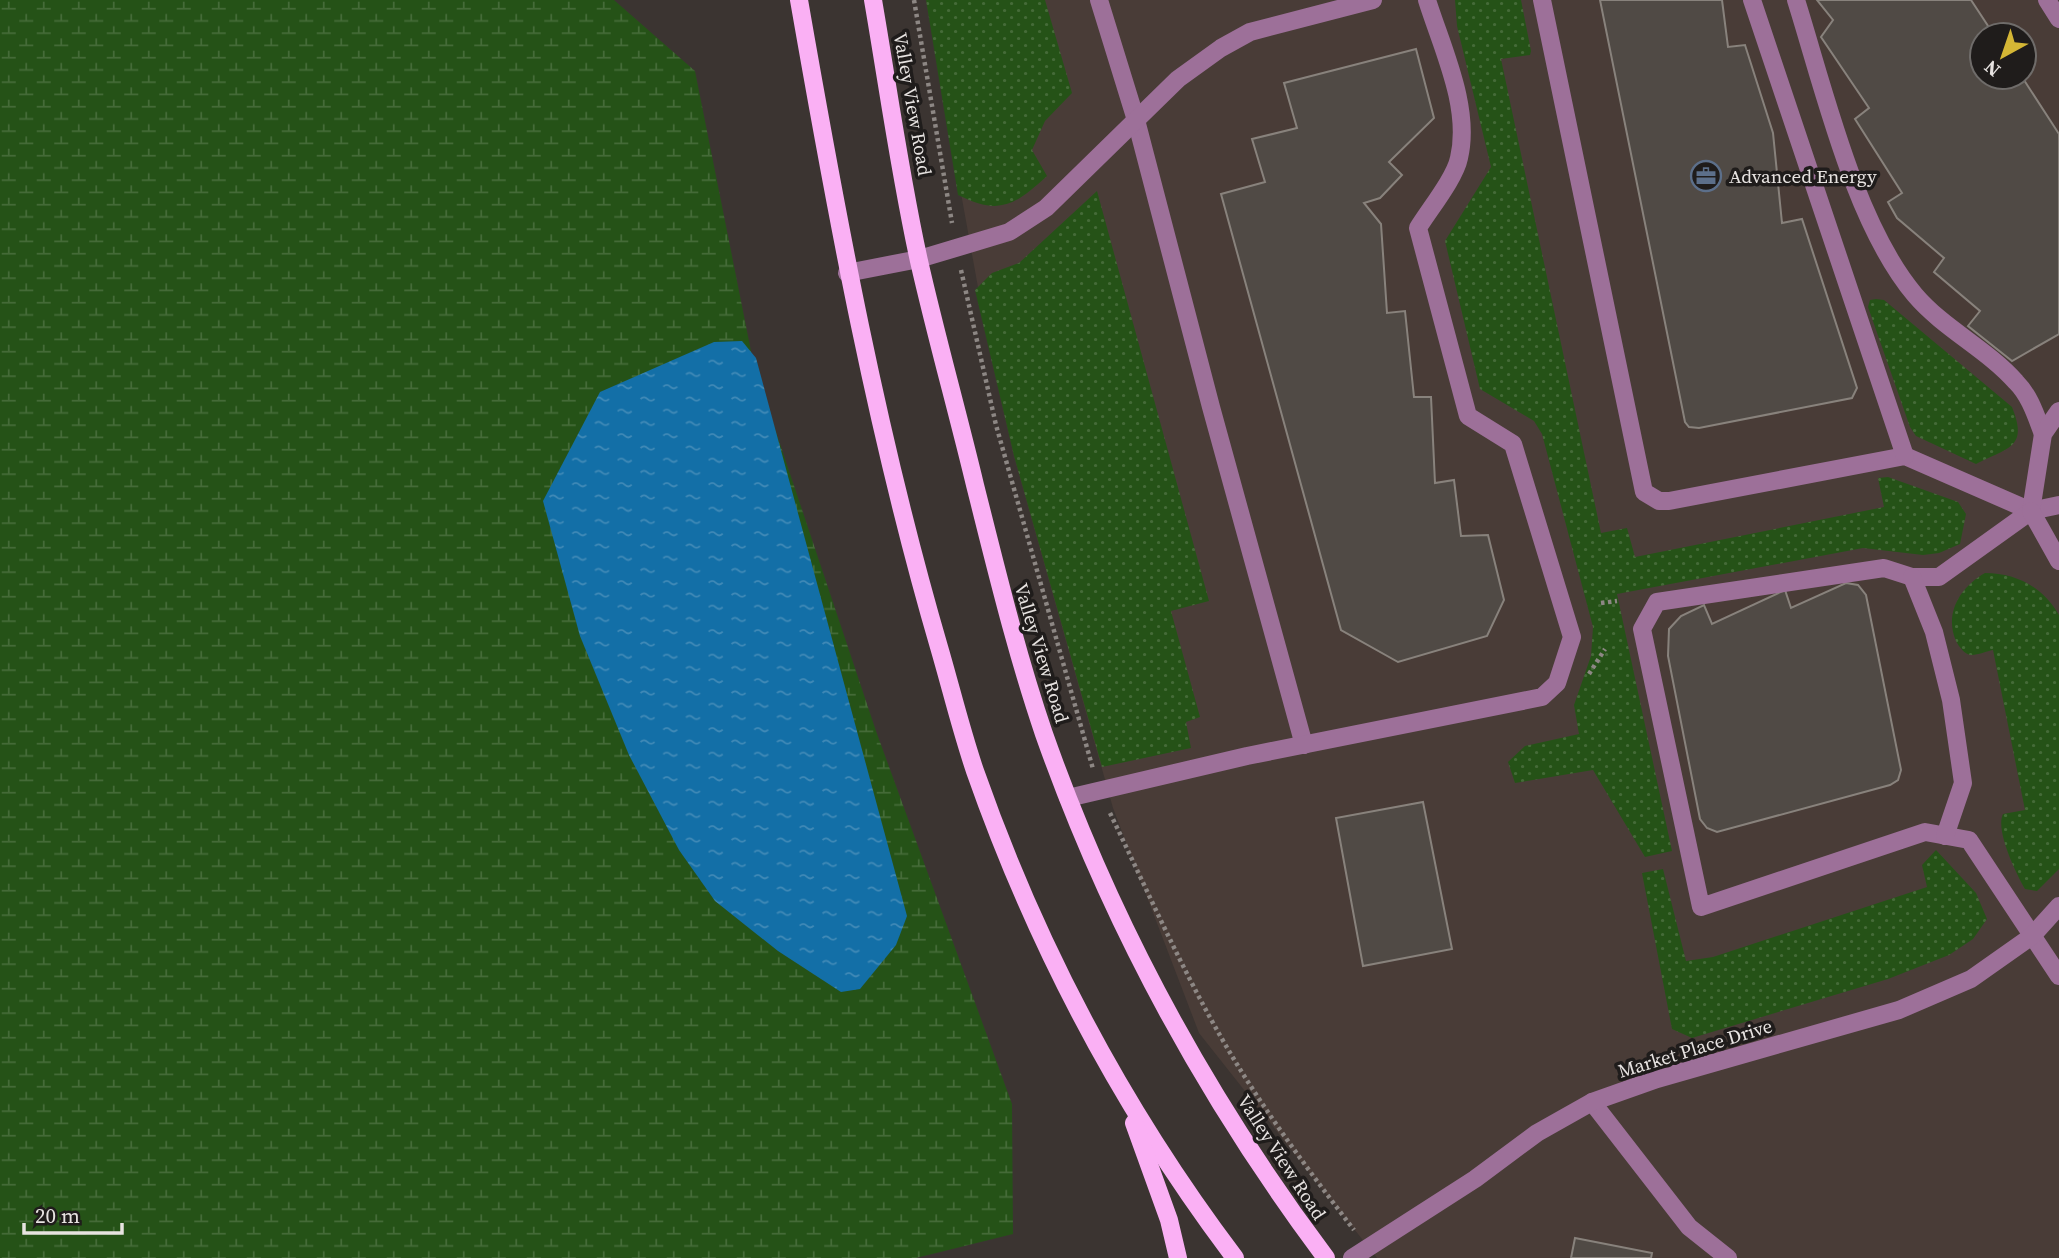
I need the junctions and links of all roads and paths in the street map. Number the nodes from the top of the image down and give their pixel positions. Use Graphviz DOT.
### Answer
graph roads {
  1 [pos="799,0"];
  2 [pos="873,0"];
  3 [pos="914,0"];
  4 [pos="1098,0"];
  5 [pos="1373,0"];
  6 [pos="1427,0"];
  7 [pos="1542,0"];
  8 [pos="1752,0"];
  9 [pos="1796,0"];
  10 [pos="2046,0"];
  11 [pos="2059,19"];
  12 [pos="1136,120"];
  13 [pos="956,247"];
  14 [pos="919,259"];
  15 [pos="847,273"];
  16 [pos="2059,411"];
  17 [pos="2043,434"];
  18 [pos="1905,456"];
  19 [pos="2059,505"];
  20 [pos="2031,511"];
  21 [pos="2059,561"];
  22 [pos="1912,577"];
  23 [pos="1617,601"];
  24 [pos="1601,603"];
  25 [pos="1304,745"];
  26 [pos="1100,792"];
  27 [pos="1068,798"];
  28 [pos="1945,836"];
  29 [pos="2059,906"];
  30 [pos="2032,936"];
  31 [pos="2059,976"];
  32 [pos="1122,1090"];
  33 [pos="1592,1102"];
  34 [pos="1369,1249"];
  35 [pos="1178,1258"];
  36 [pos="1235,1258"];
  37 [pos="1326,1258"];
  38 [pos="1352,1258"];
  39 [pos="1728,1258"];
  1 -- 15 [label="main road"];
  2 -- 14 [label="main road, Valley View Road"];
  3 -- 13 [label="path"];
  4 -- 12 [label="street"];
  5 -- 12 [label="street"];
  6 -- 25 [label="street"];
  7 -- 18 [label="street"];
  8 -- 18 [label="street"];
  9 -- 17 [label="street"];
  10 -- 11 [label="street"];
  12 -- 13 [label="street"];
  12 -- 25 [label="street"];
  13 -- 14 [label="street"];
  13 -- 26 [label="path"];
  14 -- 15 [label="street"];
  14 -- 27 [label="main road, Valley View Road"];
  15 -- 32 [label="main road"];
  16 -- 17 [label="street"];
  17 -- 20 [label="street"];
  18 -- 20 [label="street"];
  19 -- 20 [label="street"];
  20 -- 21 [label="street"];
  20 -- 22 [label="street"];
  22 -- 28 [label="street"];
  22 -- 28 [label="street"];
  23 -- 24 [label="path"];
  25 -- 26 [label="street"];
  26 -- 27 [label="street"];
  26 -- 34 [label="path"];
  27 -- 37 [label="main road, Valley View Road"];
  28 -- 30 [label="street"];
  29 -- 30 [label="street, Market Place Drive"];
  30 -- 31 [label="street"];
  30 -- 33 [label="street, Market Place Drive"];
  32 -- 35 [label="main road"];
  32 -- 36 [label="main road"];
  33 -- 34 [label="street, Market Place Drive"];
  33 -- 39 [label="street"];
  34 -- 38 [label="street, Market Place Drive"];
}
